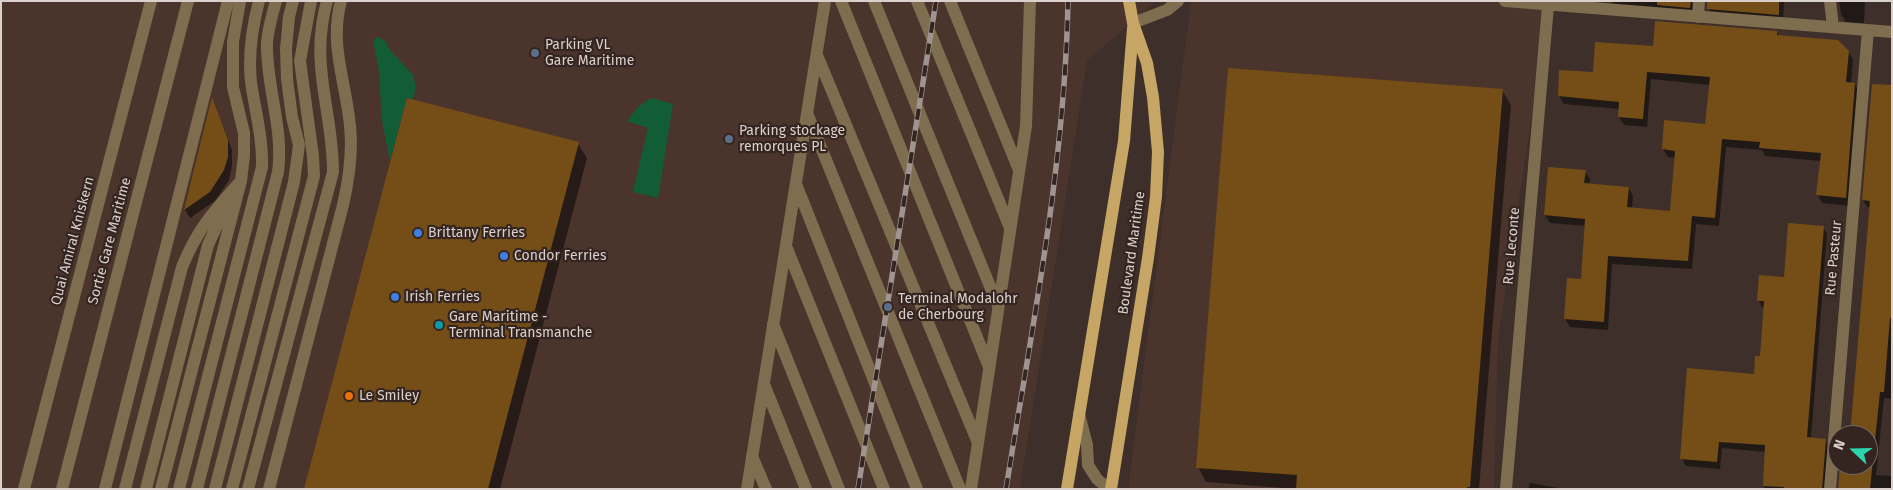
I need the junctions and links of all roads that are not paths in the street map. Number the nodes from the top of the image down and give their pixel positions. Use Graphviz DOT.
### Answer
graph roads {
  1 [pos="151,1"];
  2 [pos="188,1"];
  3 [pos="228,1"];
  4 [pos="240,1"];
  5 [pos="259,1"];
  6 [pos="276,1"];
  7 [pos="293,1"];
  8 [pos="311,1"];
  9 [pos="327,1"];
  10 [pos="341,1"];
  11 [pos="825,1"];
  12 [pos="841,1"];
  13 [pos="874,1"];
  14 [pos="917,1"];
  15 [pos="950,1"];
  16 [pos="1030,1"];
  17 [pos="1130,1"];
  18 [pos="1178,1"];
  19 [pos="1505,1"];
  20 [pos="1699,1"];
  21 [pos="1830,1"];
  22 [pos="1548,6"];
  23 [pos="1698,17"];
  24 [pos="1133,23"];
  25 [pos="1833,27"];
  26 [pos="1868,30"];
  27 [pos="1892,32"];
  28 [pos="817,53"];
  29 [pos="807,113"];
  30 [pos="1019,170"];
  31 [pos="241,181"];
  32 [pos="796,184"];
  33 [pos="1010,229"];
  34 [pos="786,246"];
  35 [pos="998,306"];
  36 [pos="773,323"];
  37 [pos="989,367"];
  38 [pos="764,384"];
  39 [pos="1079,414"];
  40 [pos="978,443"];
  41 [pos="752,456"];
  42 [pos="24,489"];
  43 [pos="62,489"];
  44 [pos="105,489"];
  45 [pos="124,489"];
  46 [pos="146,489"];
  47 [pos="161,489"];
  48 [pos="179,489"];
  49 [pos="198,489"];
  50 [pos="215,489"];
  51 [pos="232,489"];
  52 [pos="248,489"];
  53 [pos="269,489"];
  54 [pos="747,489"];
  55 [pos="766,489"];
  56 [pos="806,489"];
  57 [pos="839,489"];
  58 [pos="884,489"];
  59 [pos="916,489"];
  60 [pos="960,489"];
  61 [pos="971,489"];
  62 [pos="1067,489"];
  63 [pos="1110,489"];
  64 [pos="1506,489"];
  65 [pos="1830,489"];
  1 -- 42 [label="street, Quai Amiral Kniskern"];
  2 -- 43 [label="street, Sortie Gare Maritime"];
  3 -- 44 [label="street"];
  4 -- 31 [label="street"];
  5 -- 48 [label="street"];
  6 -- 49 [label="street"];
  7 -- 50 [label="street"];
  8 -- 51 [label="street"];
  9 -- 52 [label="street"];
  10 -- 53 [label="street"];
  11 -- 28 [label="street"];
  12 -- 37 [label="street"];
  13 -- 35 [label="street"];
  14 -- 33 [label="street"];
  15 -- 30 [label="street"];
  16 -- 30 [label="street"];
  17 -- 24 [label="main road"];
  18 -- 24 [label="street"];
  19 -- 22 [label="street"];
  20 -- 23 [label="street"];
  21 -- 25 [label="street"];
  22 -- 23 [label="street"];
  22 -- 64 [label="street, Rue Leconte"];
  23 -- 25 [label="street"];
  24 -- 39 [label="main road, Boulevard Maritime"];
  24 -- 63 [label="main road, Boulevard Maritime"];
  25 -- 26 [label="street"];
  26 -- 27 [label="street"];
  26 -- 65 [label="street, Rue Pasteur"];
  28 -- 29 [label="street"];
  28 -- 40 [label="street"];
  29 -- 32 [label="street"];
  29 -- 60 [label="street"];
  30 -- 33 [label="street"];
  31 -- 45 [label="street"];
  31 -- 46 [label="street"];
  31 -- 47 [label="street"];
  32 -- 34 [label="street"];
  32 -- 59 [label="street"];
  33 -- 35 [label="street"];
  34 -- 36 [label="street"];
  34 -- 58 [label="street"];
  35 -- 37 [label="street"];
  36 -- 38 [label="street"];
  36 -- 57 [label="street"];
  37 -- 40 [label="street"];
  38 -- 41 [label="street"];
  38 -- 56 [label="street"];
  39 -- 62 [label="main road, Boulevard Maritime"];
  39 -- 63 [label="street"];
  40 -- 61 [label="street"];
  41 -- 54 [label="street"];
  41 -- 55 [label="street"];
}
